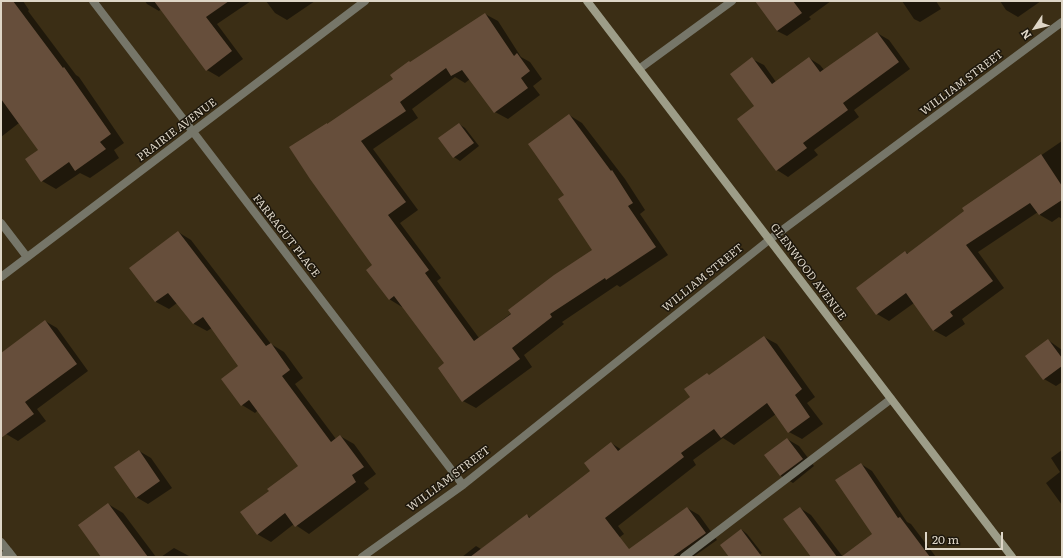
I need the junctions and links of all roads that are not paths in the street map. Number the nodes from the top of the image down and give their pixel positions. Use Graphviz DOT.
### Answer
graph roads {
  1 [pos="92,1"];
  2 [pos="365,1"];
  3 [pos="587,1"];
  4 [pos="732,1"];
  5 [pos="1062,22"];
  6 [pos="639,69"];
  7 [pos="192,132"];
  8 [pos="1,223"];
  9 [pos="769,240"];
  10 [pos="27,257"];
  11 [pos="1,277"];
  12 [pos="891,400"];
  13 [pos="463,485"];
  14 [pos="1,542"];
  15 [pos="11,554"];
  16 [pos="1,557"];
  17 [pos="362,557"];
  18 [pos="684,557"];
  19 [pos="1012,557"];
  1 -- 7 [label="street, FARRAGUT PLACE"];
  2 -- 7 [label="street, PRAIRIE AVENUE"];
  3 -- 6 [label="street, GLENWOOD AVENUE"];
  4 -- 6 [label="street"];
  5 -- 9 [label="street, WILLIAM STREET"];
  6 -- 9 [label="street, GLENWOOD AVENUE"];
  7 -- 10 [label="street, PRAIRIE AVENUE"];
  7 -- 13 [label="street, FARRAGUT PLACE"];
  8 -- 10 [label="street"];
  9 -- 12 [label="street, GLENWOOD AVENUE"];
  9 -- 13 [label="street, WILLIAM STREET"];
  10 -- 11 [label="street, PRAIRIE AVENUE"];
  12 -- 18 [label="street"];
  12 -- 19 [label="street, GLENWOOD AVENUE"];
  13 -- 17 [label="street, WILLIAM STREET"];
  14 -- 15 [label="street"];
  15 -- 16 [label="street"];
}
